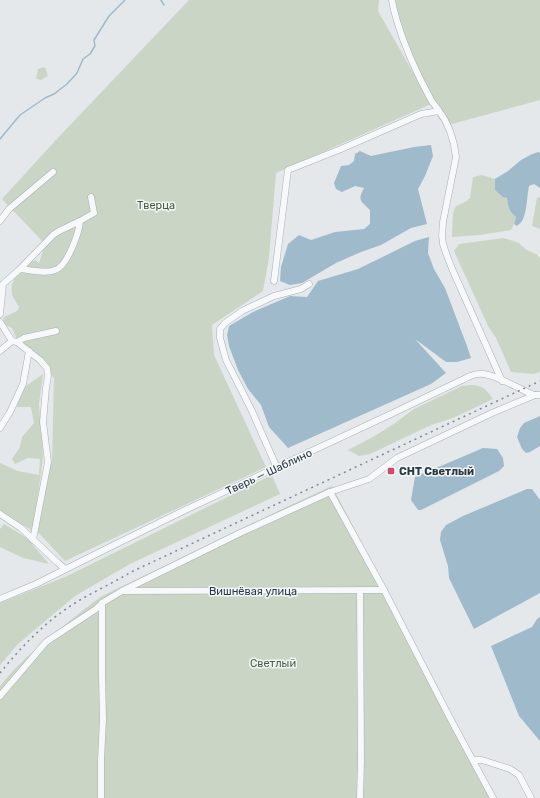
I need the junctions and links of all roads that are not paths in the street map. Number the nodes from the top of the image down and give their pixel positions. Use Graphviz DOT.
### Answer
graph roads {
  1 [pos="392,0"];
  2 [pos="439,111"];
  3 [pos="53,172"];
  4 [pos="91,196"];
  5 [pos="0,221"];
  6 [pos="80,221"];
  7 [pos="20,269"];
  8 [pos="2,281"];
  9 [pos="274,281"];
  10 [pos="309,284"];
  11 [pos="0,314"];
  12 [pos="0,322"];
  13 [pos="56,331"];
  14 [pos="14,341"];
  15 [pos="0,351"];
  16 [pos="29,351"];
  17 [pos="502,380"];
  18 [pos="538,395"];
  19 [pos="0,428"];
  20 [pos="277,468"];
  21 [pos="330,492"];
  22 [pos="0,514"];
  23 [pos="33,540"];
  24 [pos="66,569"];
  25 [pos="360,590"];
  26 [pos="384,590"];
  27 [pos="122,591"];
  28 [pos="0,599"];
  29 [pos="102,603"];
  30 [pos="0,696"];
  31 [pos="472,760"];
  32 [pos="101,798"];
  33 [pos="360,798"];
  34 [pos="493,798"];
  35 [pos="532,798"];
  1 -- 2 [label="street"];
  2 -- 9 [label="street"];
  2 -- 17 [label="street"];
  3 -- 5 [label="street"];
  4 -- 6 [label="street"];
  6 -- 7 [label="street"];
  6 -- 7 [label="street"];
  7 -- 8 [label="street"];
  8 -- 11 [label="street"];
  10 -- 20 [label="street"];
  12 -- 14 [label="street"];
  13 -- 14 [label="street"];
  14 -- 15 [label="street"];
  14 -- 16 [label="street"];
  16 -- 19 [label="street"];
  16 -- 23 [label="street"];
  17 -- 18 [label="street, Тверь — Шаблино"];
  17 -- 20 [label="street, Тверь — Шаблино"];
  18 -- 21 [label="street"];
  20 -- 24 [label="street, Тверь — Шаблино"];
  21 -- 26 [label="street"];
  21 -- 27 [label="street"];
  22 -- 23 [label="street"];
  23 -- 24 [label="street"];
  24 -- 28 [label="street, Тверь — Шаблино"];
  25 -- 26 [label="street, Вишнёвая улица"];
  25 -- 27 [label="street, Вишнёвая улица"];
  25 -- 33 [label="street"];
  26 -- 31 [label="street"];
  27 -- 29 [label="street"];
  29 -- 30 [label="street"];
  29 -- 32 [label="street"];
  31 -- 34 [label="street"];
  31 -- 35 [label="street"];
}
